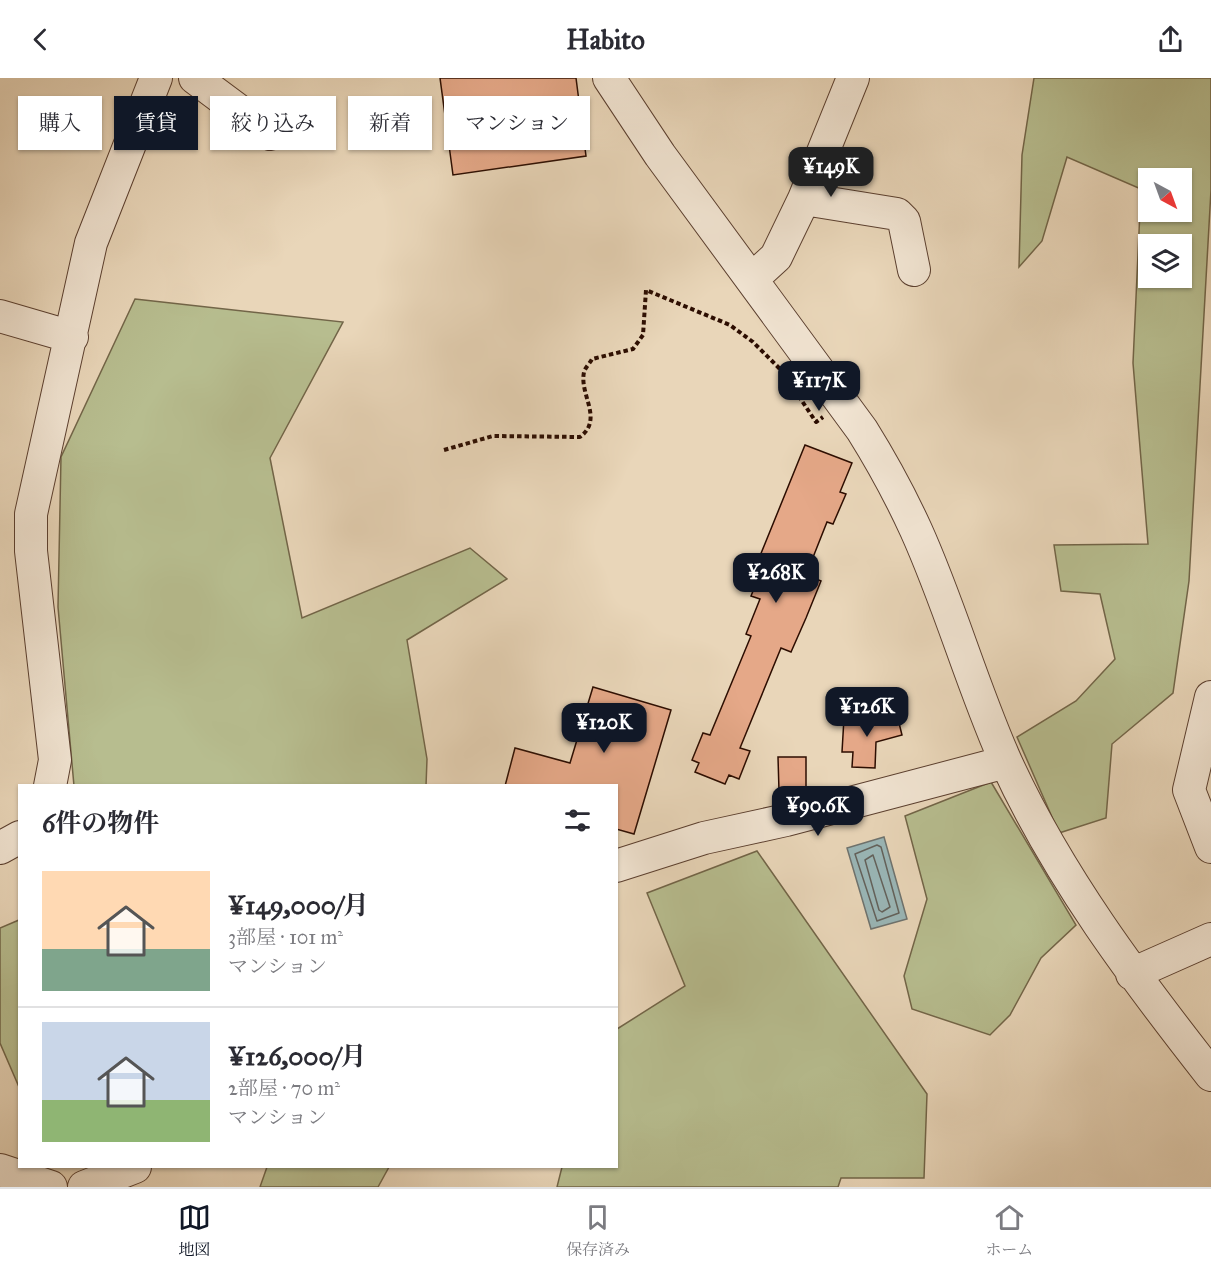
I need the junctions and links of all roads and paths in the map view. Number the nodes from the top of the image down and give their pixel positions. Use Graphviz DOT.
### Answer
graph roads {
  1 [pos="156,78"];
  2 [pos="195,78"];
  3 [pos="609,78"];
  4 [pos="853,78"];
  5 [pos="219,96"];
  6 [pos="804,200"];
  7 [pos="914,270"];
  8 [pos="752,279"];
  9 [pos="0,316"];
  10 [pos="72,337"];
  11 [pos="842,402"];
  12 [pos="444,450"];
  13 [pos="1211,697"];
  14 [pos="1006,762"];
  15 [pos="50,784"];
  16 [pos="18,838"];
  17 [pos="1211,847"];
  18 [pos="0,848"];
  19 [pos="618,865"];
  20 [pos="1211,939"];
  21 [pos="1132,974"];
  22 [pos="1211,1076"];
  23 [pos="132,1168"];
  24 [pos="0,1170"];
  25 [pos="51,1187"];
  26 [pos="84,1187"];
  1 -- 10 [label="street"];
  2 -- 5 [label="street"];
  3 -- 8 [label="street"];
  4 -- 6 [label="street"];
  6 -- 7 [label="street"];
  6 -- 8 [label="street"];
  8 -- 11 [label="street"];
  9 -- 10 [label="street"];
  10 -- 15 [label="street"];
  11 -- 12 [label="path"];
  11 -- 14 [label="street"];
  13 -- 17 [label="street"];
  14 -- 19 [label="street"];
  14 -- 21 [label="street"];
  16 -- 18 [label="street"];
  20 -- 21 [label="street"];
  21 -- 22 [label="street"];
  23 -- 26 [label="street"];
  24 -- 25 [label="street"];
}
